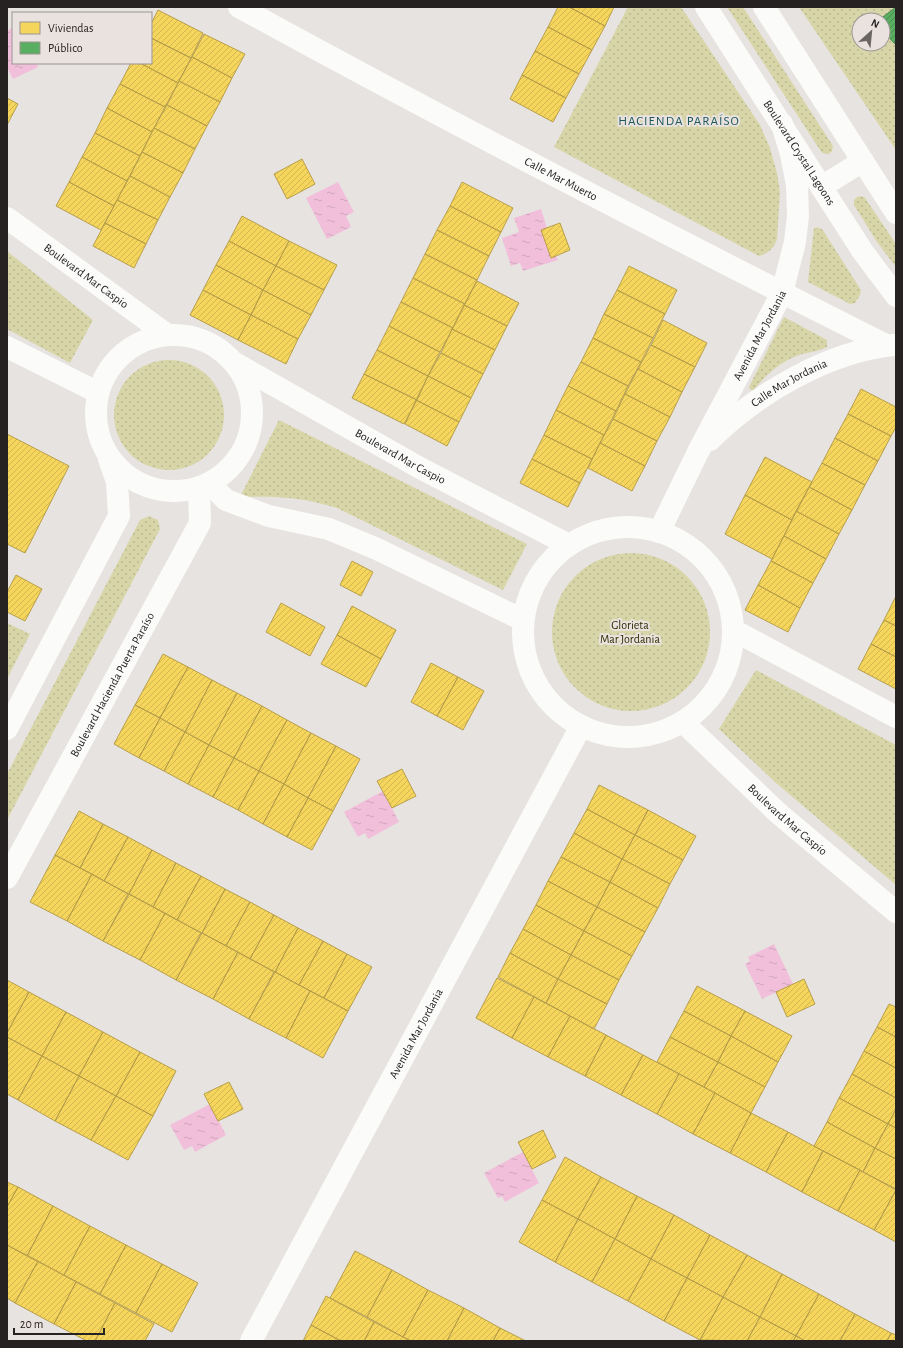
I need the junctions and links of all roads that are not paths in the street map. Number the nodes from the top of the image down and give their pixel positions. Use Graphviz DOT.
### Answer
graph roads {
  1 [pos="239,7"];
  2 [pos="706,7"];
  3 [pos="764,7"];
  4 [pos="782,124"];
  5 [pos="863,161"];
  6 [pos="821,187"];
  7 [pos="896,213"];
  8 [pos="7,218"];
  9 [pos="782,293"];
  10 [pos="896,296"];
  11 [pos="166,334"];
  12 [pos="891,345"];
  13 [pos="7,347"];
  14 [pos="235,363"];
  15 [pos="97,392"];
  16 [pos="105,451"];
  17 [pos="698,452"];
  18 [pos="204,486"];
  19 [pos="659,532"];
  20 [pos="569,545"];
  21 [pos="523,620"];
  22 [pos="733,630"];
  23 [pos="896,717"];
  24 [pos="683,722"];
  25 [pos="581,726"];
  26 [pos="7,729"];
  27 [pos="7,878"];
  28 [pos="896,912"];
  29 [pos="250,1341"];
  1 -- 9 [label="street, Calle Mar Muerto"];
  2 -- 4 [label="street, Boulevard Crystal Lagoons"];
  3 -- 5 [label="street"];
  4 -- 6 [label="street, Boulevard Crystal Lagoons"];
  4 -- 9 [label="street, Avenida Mar Jordania"];
  5 -- 6 [label="street"];
  5 -- 7 [label="street"];
  6 -- 10 [label="street, Boulevard Crystal Lagoons"];
  8 -- 11 [label="street, Boulevard Mar Caspio"];
  9 -- 12 [label="street, Calle Mar Muerto"];
  9 -- 17 [label="street, Avenida Mar Jordania"];
  11 -- 14 [label="street, Boulevard Mar Caspio"];
  11 -- 15 [label="street"];
  12 -- 17 [label="street, Calle Mar Jordania"];
  13 -- 15 [label="street"];
  14 -- 18 [label="street"];
  14 -- 20 [label="street, Boulevard Mar Caspio"];
  15 -- 16 [label="street"];
  16 -- 18 [label="street"];
  16 -- 26 [label="street"];
  17 -- 19 [label="street, Avenida Mar Jordania"];
  18 -- 21 [label="street"];
  18 -- 27 [label="street, Boulevard Hacienda Puerta Paraíso"];
  19 -- 20 [label="street"];
  19 -- 22 [label="street"];
  20 -- 21 [label="street"];
  21 -- 25 [label="street"];
  22 -- 23 [label="street"];
  22 -- 24 [label="street"];
  24 -- 25 [label="street"];
  24 -- 28 [label="street, Boulevard Mar Caspio"];
  25 -- 29 [label="street, Avenida Mar Jordania"];
}
